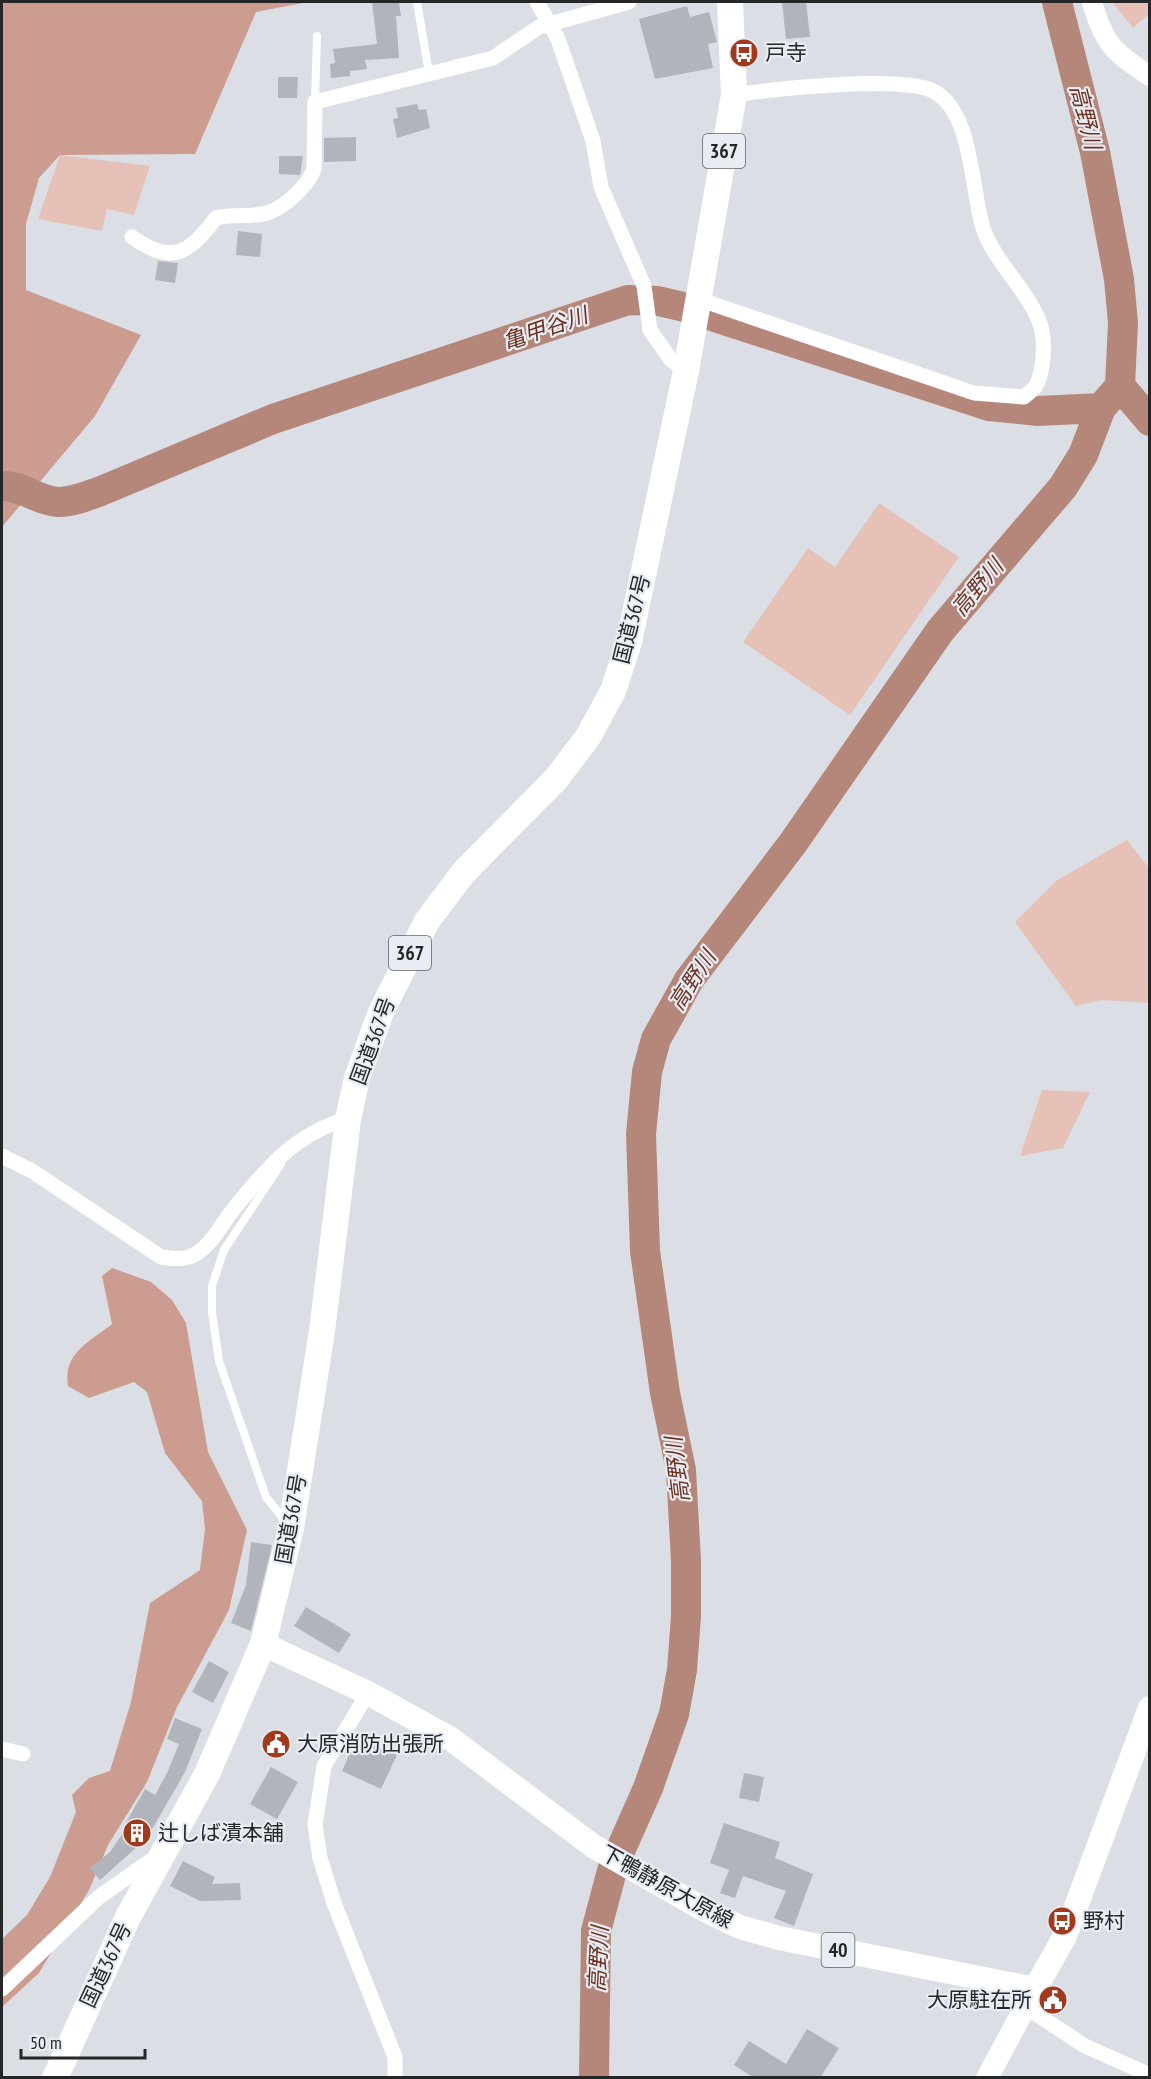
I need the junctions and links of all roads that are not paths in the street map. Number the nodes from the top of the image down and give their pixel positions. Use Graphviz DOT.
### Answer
graph roads {
  1 [pos="417,2"];
  2 [pos="537,2"];
  3 [pos="629,2"];
  4 [pos="730,2"];
  5 [pos="1092,2"];
  6 [pos="548,24"];
  7 [pos="317,36"];
  8 [pos="429,73"];
  9 [pos="1149,76"];
  10 [pos="734,95"];
  11 [pos="315,102"];
  12 [pos="132,237"];
  13 [pos="696,311"];
  14 [pos="686,371"];
  15 [pos="348,1119"];
  16 [pos="289,1151"];
  17 [pos="2,1156"];
  18 [pos="291,1528"];
  19 [pos="264,1644"];
  20 [pos="368,1693"];
  21 [pos="1149,1708"];
  22 [pos="2,1749"];
  23 [pos="24,1754"];
  24 [pos="168,1849"];
  25 [pos="99,1896"];
  26 [pos="128,1917"];
  27 [pos="2,1989"];
  28 [pos="1031,1998"];
  29 [pos="1149,2075"];
  30 [pos="55,2078"];
  31 [pos="395,2078"];
  32 [pos="987,2078"];
  1 -- 8 [label="lane"];
  2 -- 6 [label="street"];
  3 -- 6 [label="street"];
  4 -- 10 [label="highway, 国道367号 / 367"];
  5 -- 9 [label="street"];
  6 -- 8 [label="street"];
  6 -- 14 [label="street"];
  7 -- 11 [label="lane"];
  8 -- 11 [label="street"];
  10 -- 13 [label="highway, 国道367号 / 367"];
  10 -- 13 [label="street"];
  11 -- 12 [label="street"];
  13 -- 14 [label="highway, 国道367号 / 367"];
  14 -- 15 [label="highway, 国道367号 / 367"];
  15 -- 16 [label="street"];
  15 -- 18 [label="highway, 国道367号 / 367"];
  16 -- 17 [label="street"];
  16 -- 18 [label="lane"];
  18 -- 19 [label="highway, 国道367号 / 367"];
  19 -- 20 [label="main road, 下鴨静原大原線 / 40"];
  19 -- 24 [label="highway, 国道367号 / 367"];
  20 -- 28 [label="main road, 下鴨静原大原線 / 40"];
  20 -- 31 [label="street"];
  21 -- 28 [label="main road"];
  22 -- 23 [label="street"];
  24 -- 25 [label="street"];
  24 -- 26 [label="highway, 国道367号 / 367"];
  25 -- 26 [label="street"];
  25 -- 27 [label="street"];
  26 -- 30 [label="highway, 国道367号 / 367"];
  28 -- 29 [label="street"];
  28 -- 32 [label="main road"];
}
